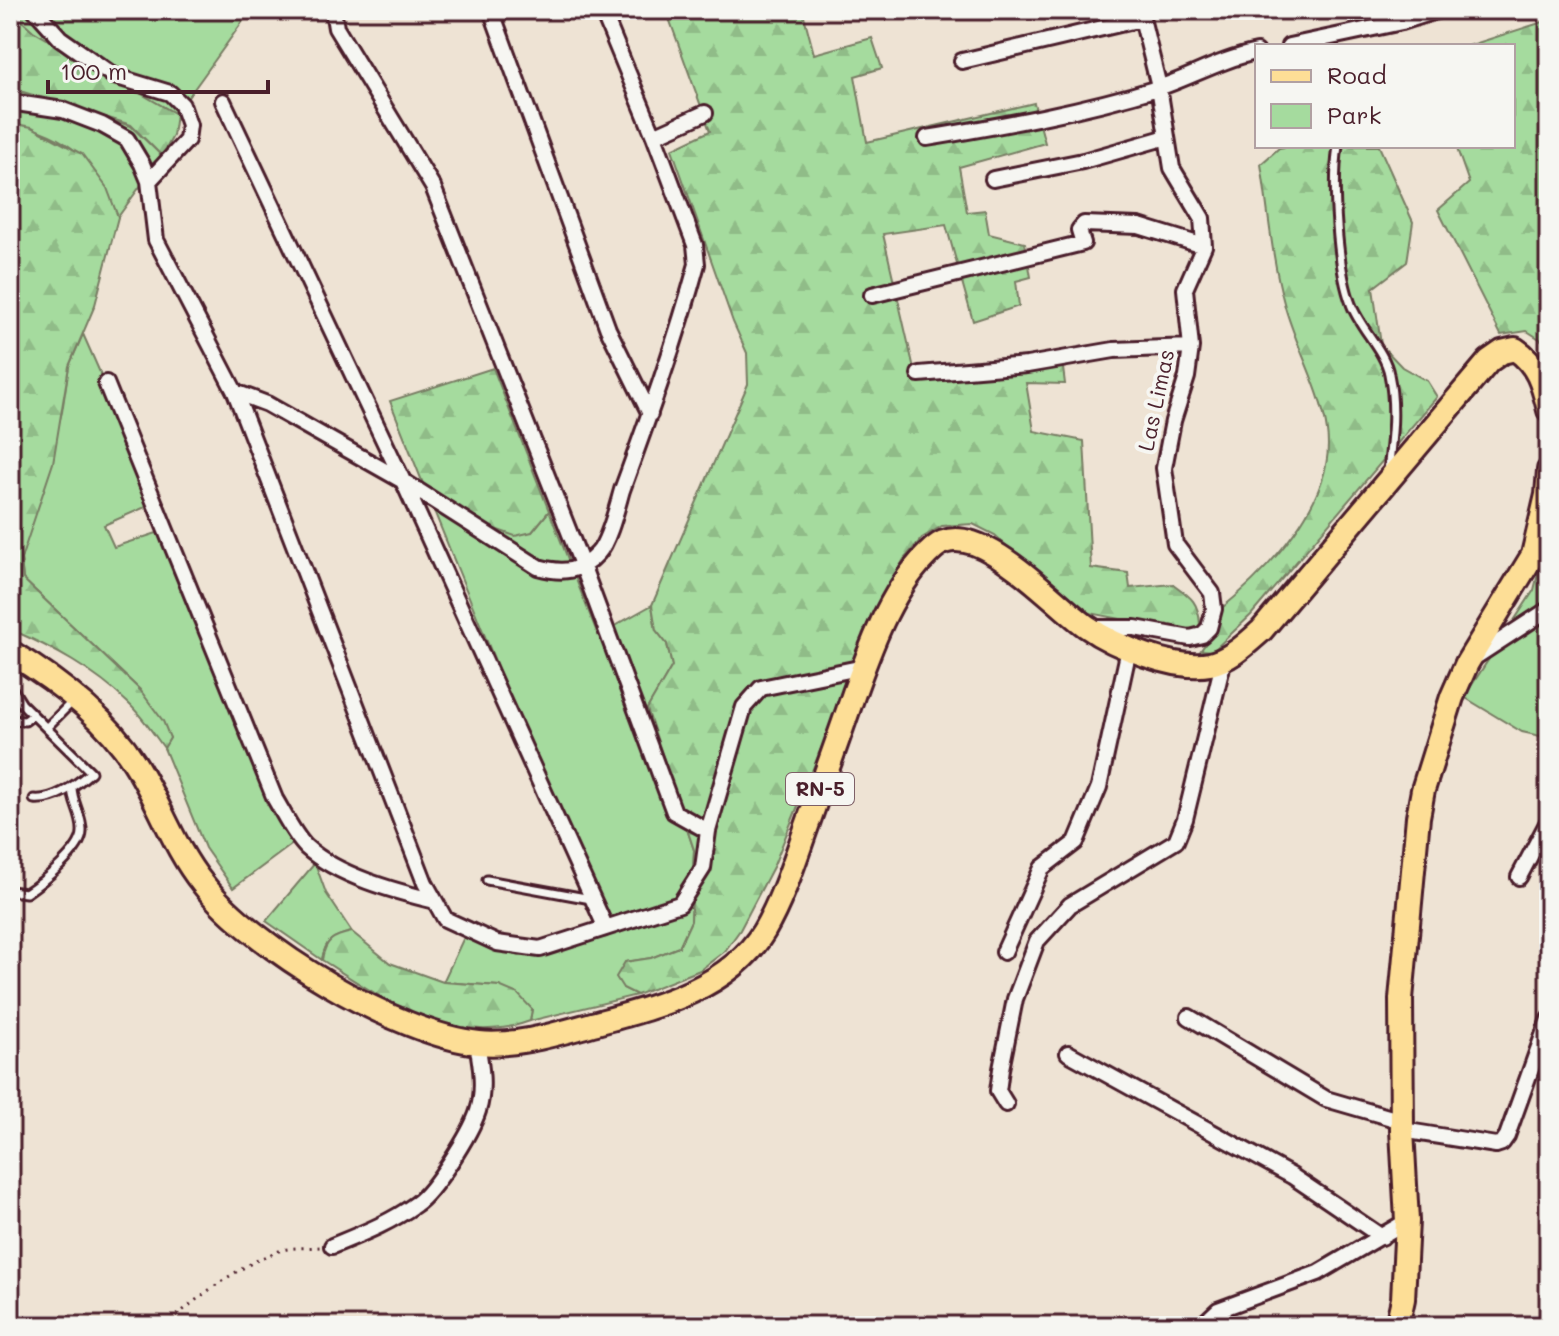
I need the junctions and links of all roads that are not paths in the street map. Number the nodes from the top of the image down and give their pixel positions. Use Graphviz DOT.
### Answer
graph roads {
  1 [pos="35,10"];
  2 [pos="333,10"];
  3 [pos="491,10"];
  4 [pos="602,10"];
  5 [pos="1439,10"];
  6 [pos="1140,15"];
  7 [pos="1298,44"];
  8 [pos="1255,52"];
  9 [pos="962,61"];
  10 [pos="1159,87"];
  11 [pos="223,101"];
  12 [pos="10,102"];
  13 [pos="705,113"];
  14 [pos="654,136"];
  15 [pos="1167,137"];
  16 [pos="927,138"];
  17 [pos="1338,148"];
  18 [pos="993,179"];
  19 [pos="149,181"];
  20 [pos="1204,246"];
  21 [pos="872,295"];
  22 [pos="1191,347"];
  23 [pos="919,374"];
  24 [pos="106,383"];
  25 [pos="235,392"];
  26 [pos="1549,410"];
  27 [pos="650,414"];
  28 [pos="1549,470"];
  29 [pos="403,481"];
  30 [pos="1387,481"];
  31 [pos="583,567"];
  32 [pos="1549,609"];
  33 [pos="1089,628"];
  34 [pos="1129,649"];
  35 [pos="10,652"];
  36 [pos="1224,659"];
  37 [pos="1467,663"];
  38 [pos="864,667"];
  39 [pos="10,685"];
  40 [pos="75,699"];
  41 [pos="33,715"];
  42 [pos="10,720"];
  43 [pos="47,727"];
  44 [pos="72,787"];
  45 [pos="34,799"];
  46 [pos="1549,820"];
  47 [pos="708,831"];
  48 [pos="1519,877"];
  49 [pos="487,880"];
  50 [pos="10,891"];
  51 [pos="594,900"];
  52 [pos="435,901"];
  53 [pos="605,926"];
  54 [pos="1004,952"];
  55 [pos="1189,1017"];
  56 [pos="1549,1019"];
  57 [pos="477,1043"];
  58 [pos="1068,1053"];
  59 [pos="1006,1104"];
  60 [pos="1402,1126"];
  61 [pos="1407,1221"];
  62 [pos="1382,1237"];
  63 [pos="332,1246"];
  64 [pos="1201,1326"];
  65 [pos="1397,1326"];
  1 -- 19 [label="street"];
  2 -- 31 [label="street"];
  3 -- 27 [label="street"];
  4 -- 14 [label="street"];
  5 -- 7 [label="street"];
  6 -- 9 [label="street"];
  6 -- 10 [label="street"];
  8 -- 10 [label="street"];
  10 -- 15 [label="street"];
  10 -- 16 [label="street"];
  11 -- 29 [label="street"];
  12 -- 19 [label="street"];
  13 -- 14 [label="street"];
  14 -- 27 [label="street"];
  15 -- 18 [label="street"];
  15 -- 20 [label="street"];
  17 -- 30 [label="lane"];
  19 -- 25 [label="street"];
  20 -- 21 [label="street"];
  20 -- 22 [label="street, Las Limas"];
  22 -- 23 [label="street"];
  22 -- 33 [label="street, Las Limas"];
  24 -- 52 [label="street"];
  25 -- 29 [label="street"];
  25 -- 52 [label="street"];
  26 -- 30 [label="main road, RN-5"];
  27 -- 31 [label="street"];
  28 -- 37 [label="main road"];
  29 -- 31 [label="street"];
  29 -- 51 [label="street"];
  30 -- 36 [label="main road, RN-5"];
  31 -- 47 [label="street"];
  32 -- 37 [label="street"];
  33 -- 34 [label="main road, RN-5"];
  33 -- 38 [label="main road, RN-5"];
  34 -- 36 [label="main road, RN-5"];
  34 -- 54 [label="street"];
  35 -- 40 [label="main road, RN-5"];
  36 -- 59 [label="street"];
  37 -- 60 [label="main road"];
  38 -- 47 [label="street"];
  38 -- 57 [label="main road, RN-5"];
  39 -- 41 [label="lane"];
  40 -- 43 [label="lane"];
  40 -- 57 [label="main road, RN-5"];
  41 -- 42 [label="lane"];
  41 -- 43 [label="lane"];
  43 -- 44 [label="lane"];
  44 -- 45 [label="lane"];
  44 -- 50 [label="lane"];
  46 -- 48 [label="street"];
  47 -- 53 [label="street"];
  49 -- 51 [label="lane"];
  51 -- 53 [label="street"];
  52 -- 53 [label="street"];
  55 -- 60 [label="street"];
  56 -- 60 [label="street"];
  57 -- 63 [label="street"];
  58 -- 62 [label="street"];
  60 -- 61 [label="main road"];
  61 -- 62 [label="street"];
  61 -- 65 [label="main road"];
  62 -- 64 [label="street"];
}
